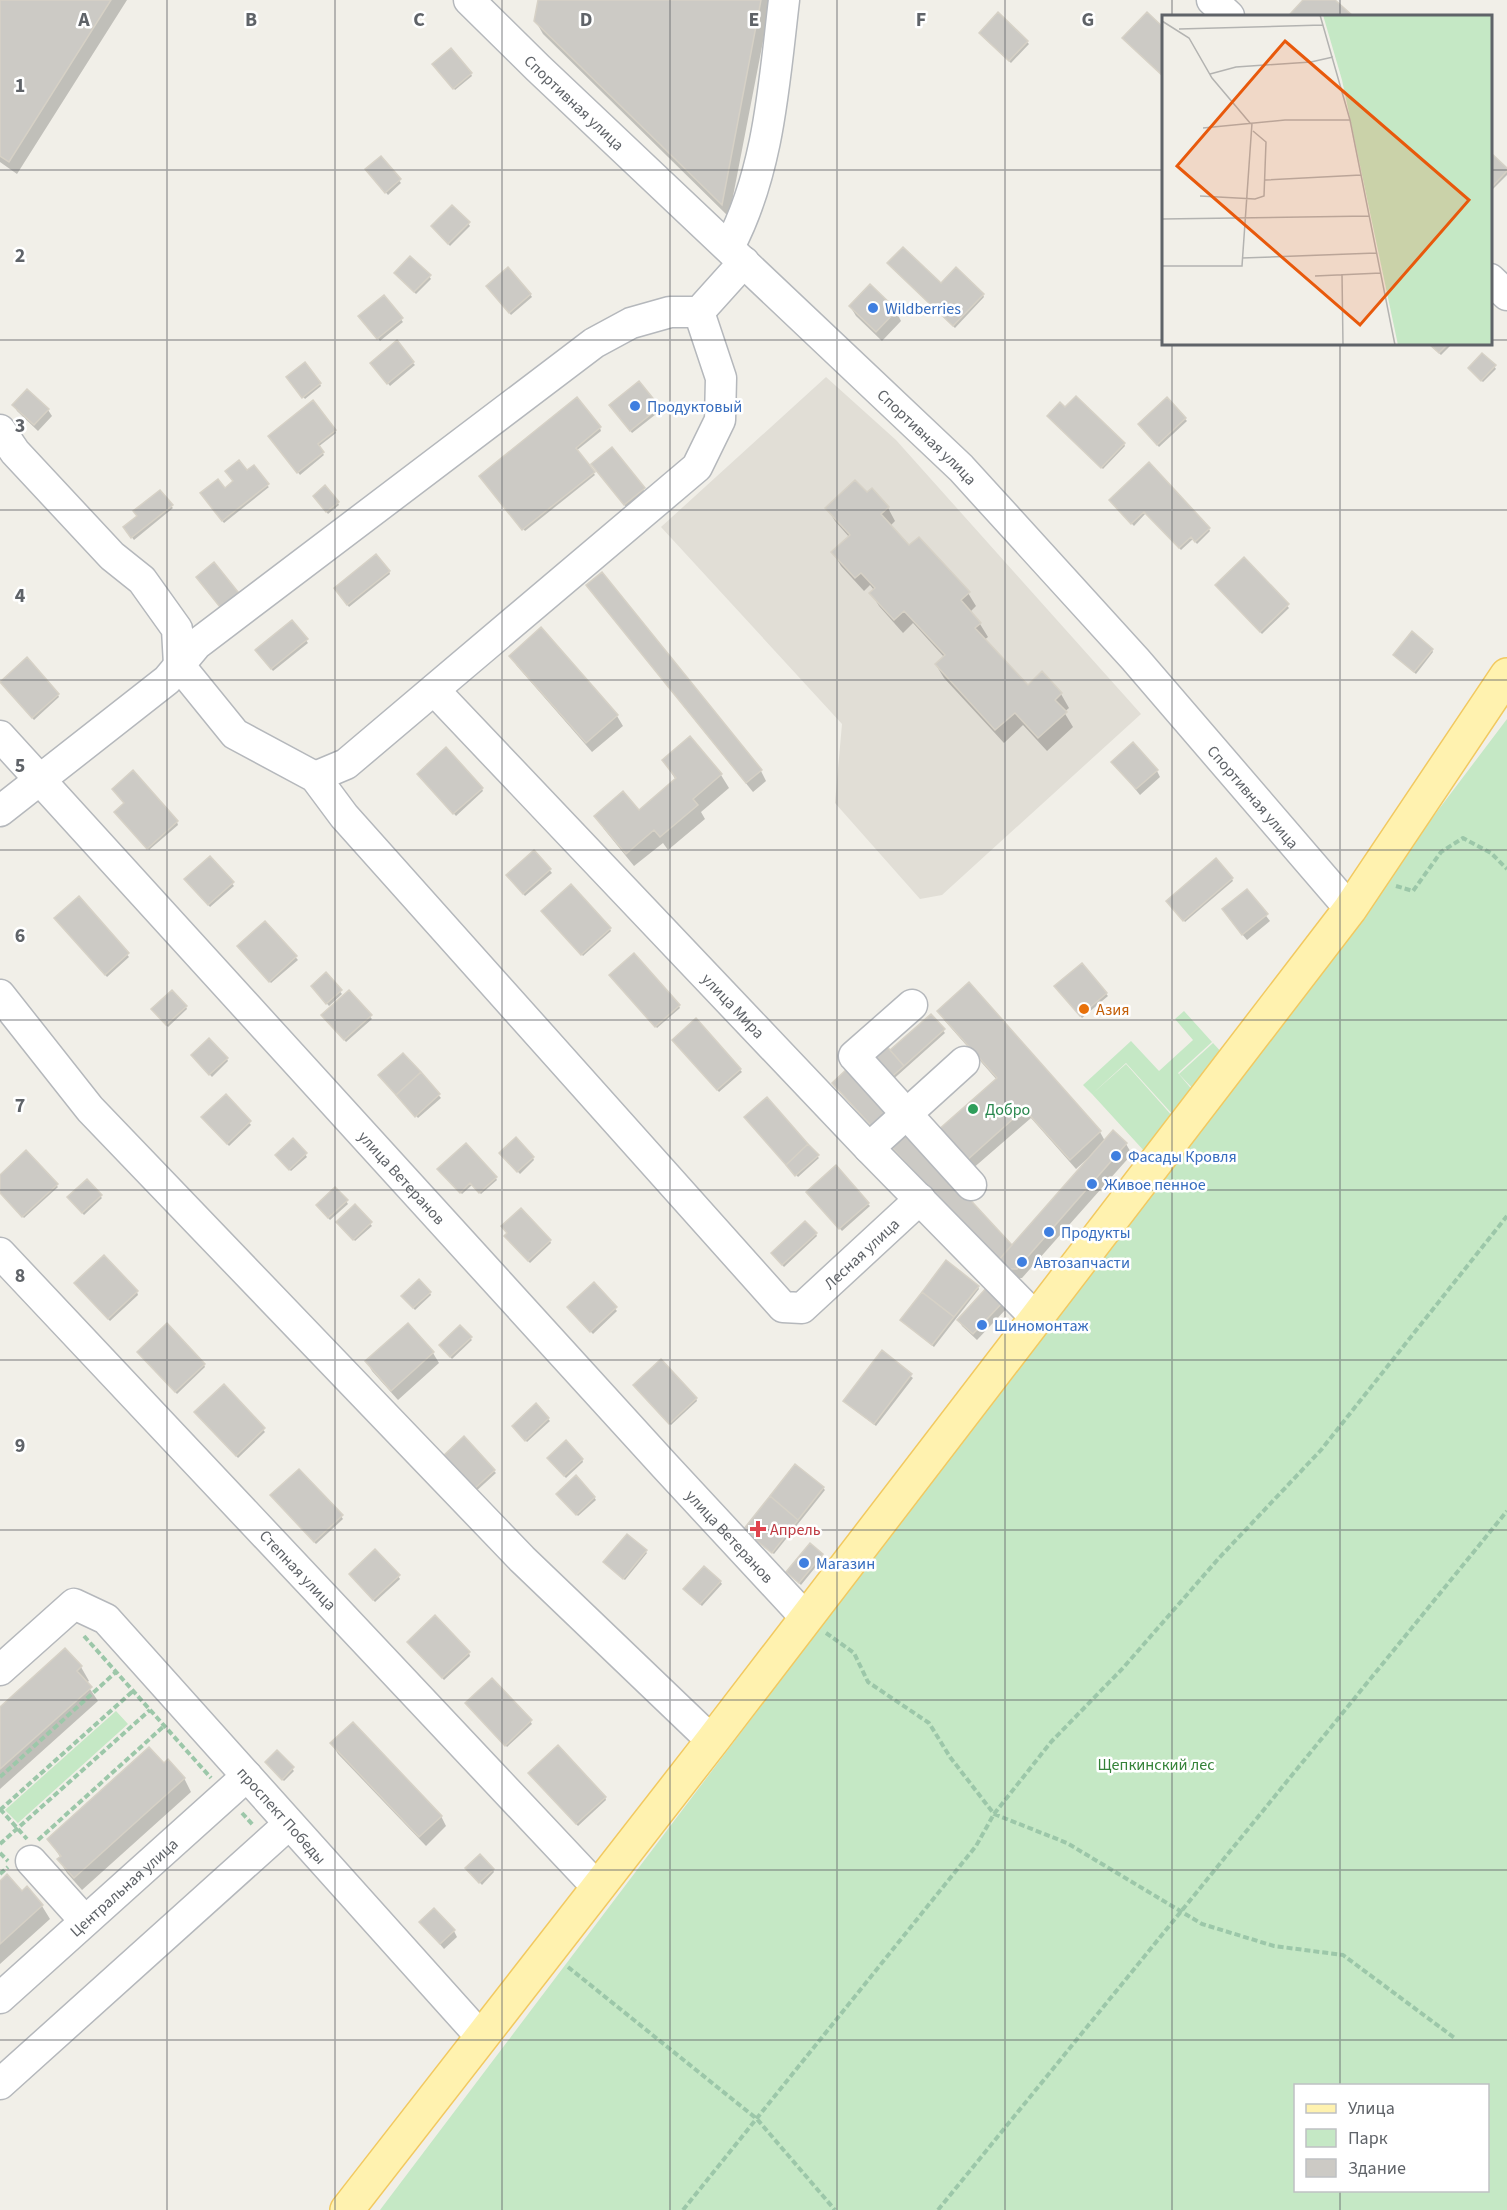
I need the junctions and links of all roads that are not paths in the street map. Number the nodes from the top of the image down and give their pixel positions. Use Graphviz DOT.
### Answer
graph roads {
  1 [pos="469,0"];
  2 [pos="783,0"];
  3 [pos="1212,0"];
  4 [pos="1228,15"];
  5 [pos="736,254"];
  6 [pos="1492,280"];
  7 [pos="1507,295"];
  8 [pos="699,312"];
  9 [pos="0,430"];
  10 [pos="179,665"];
  11 [pos="1507,675"];
  12 [pos="434,690"];
  13 [pos="0,736"];
  14 [pos="315,777"];
  15 [pos="39,781"];
  16 [pos="0,811"];
  17 [pos="1350,909"];
  18 [pos="0,994"];
  19 [pos="912,1005"];
  20 [pos="964,1062"];
  21 [pos="906,1114"];
  22 [pos="869,1148"];
  23 [pos="971,1185"];
  24 [pos="920,1199"];
  25 [pos="0,1253"];
  26 [pos="1036,1318"];
  27 [pos="806,1618"];
  28 [pos="0,1670"];
  29 [pos="712,1741"];
  30 [pos="236,1785"];
  31 [pos="279,1833"];
  32 [pos="24,1859"];
  33 [pos="597,1887"];
  34 [pos="85,1921"];
  35 [pos="0,1998"];
  36 [pos="482,2038"];
  37 [pos="0,2084"];
  38 [pos="347,2210"];
  1 -- 5 [label="street, Спортивная улица"];
  2 -- 5 [label="street"];
  3 -- 4 [label="street"];
  5 -- 8 [label="street"];
  5 -- 17 [label="street, Спортивная улица"];
  6 -- 7 [label="street"];
  8 -- 10 [label="street"];
  8 -- 12 [label="street"];
  9 -- 10 [label="street"];
  10 -- 14 [label="street"];
  10 -- 15 [label="street"];
  11 -- 17 [label="main road"];
  12 -- 14 [label="street"];
  12 -- 22 [label="street, улица Мира"];
  13 -- 15 [label="street, улица Ветеранов"];
  14 -- 24 [label="street, Лесная улица"];
  15 -- 16 [label="street"];
  15 -- 27 [label="street, улица Ветеранов"];
  17 -- 26 [label="main road"];
  18 -- 29 [label="street"];
  19 -- 21 [label="street"];
  20 -- 21 [label="street"];
  21 -- 22 [label="street"];
  21 -- 23 [label="street"];
  22 -- 24 [label="street, улица Мира"];
  24 -- 26 [label="street, улица Мира"];
  25 -- 33 [label="street, Степная улица"];
  26 -- 27 [label="main road"];
  27 -- 29 [label="main road"];
  28 -- 30 [label="street, проспект Победы"];
  29 -- 33 [label="main road"];
  30 -- 31 [label="street, проспект Победы"];
  30 -- 34 [label="street, Центральная улица"];
  31 -- 36 [label="street, проспект Победы"];
  31 -- 37 [label="street"];
  32 -- 34 [label="street"];
  33 -- 36 [label="main road"];
  34 -- 35 [label="street, Центральная улица"];
  36 -- 38 [label="main road"];
}
